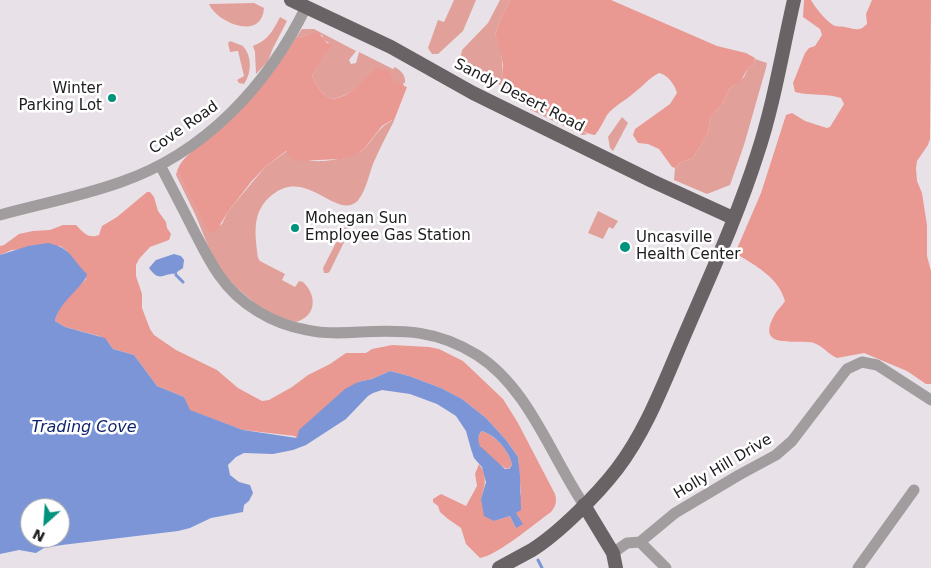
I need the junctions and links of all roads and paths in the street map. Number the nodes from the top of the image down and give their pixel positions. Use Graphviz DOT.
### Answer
graph roads {
  1 [pos="291,0"];
  2 [pos="794,0"];
  3 [pos="307,3"];
  4 [pos="160,165"];
  5 [pos="0,215"];
  6 [pos="734,218"];
  7 [pos="931,400"];
  8 [pos="914,490"];
  9 [pos="584,505"];
  10 [pos="640,542"];
  11 [pos="613,553"];
  12 [pos="499,568"];
  13 [pos="616,568"];
  14 [pos="666,568"];
  15 [pos="858,568"];
  1 -- 3 [label="main road, Sandy Desert Road"];
  2 -- 6 [label="main road"];
  3 -- 4 [label="street, Cove Road"];
  3 -- 6 [label="main road, Sandy Desert Road"];
  4 -- 5 [label="street, Cove Road"];
  4 -- 9 [label="street"];
  6 -- 9 [label="main road"];
  7 -- 10 [label="street, Holly Hill Drive"];
  8 -- 15 [label="street"];
  9 -- 11 [label="main road"];
  9 -- 12 [label="main road"];
  10 -- 11 [label="street"];
  10 -- 14 [label="street"];
  11 -- 13 [label="main road"];
}
